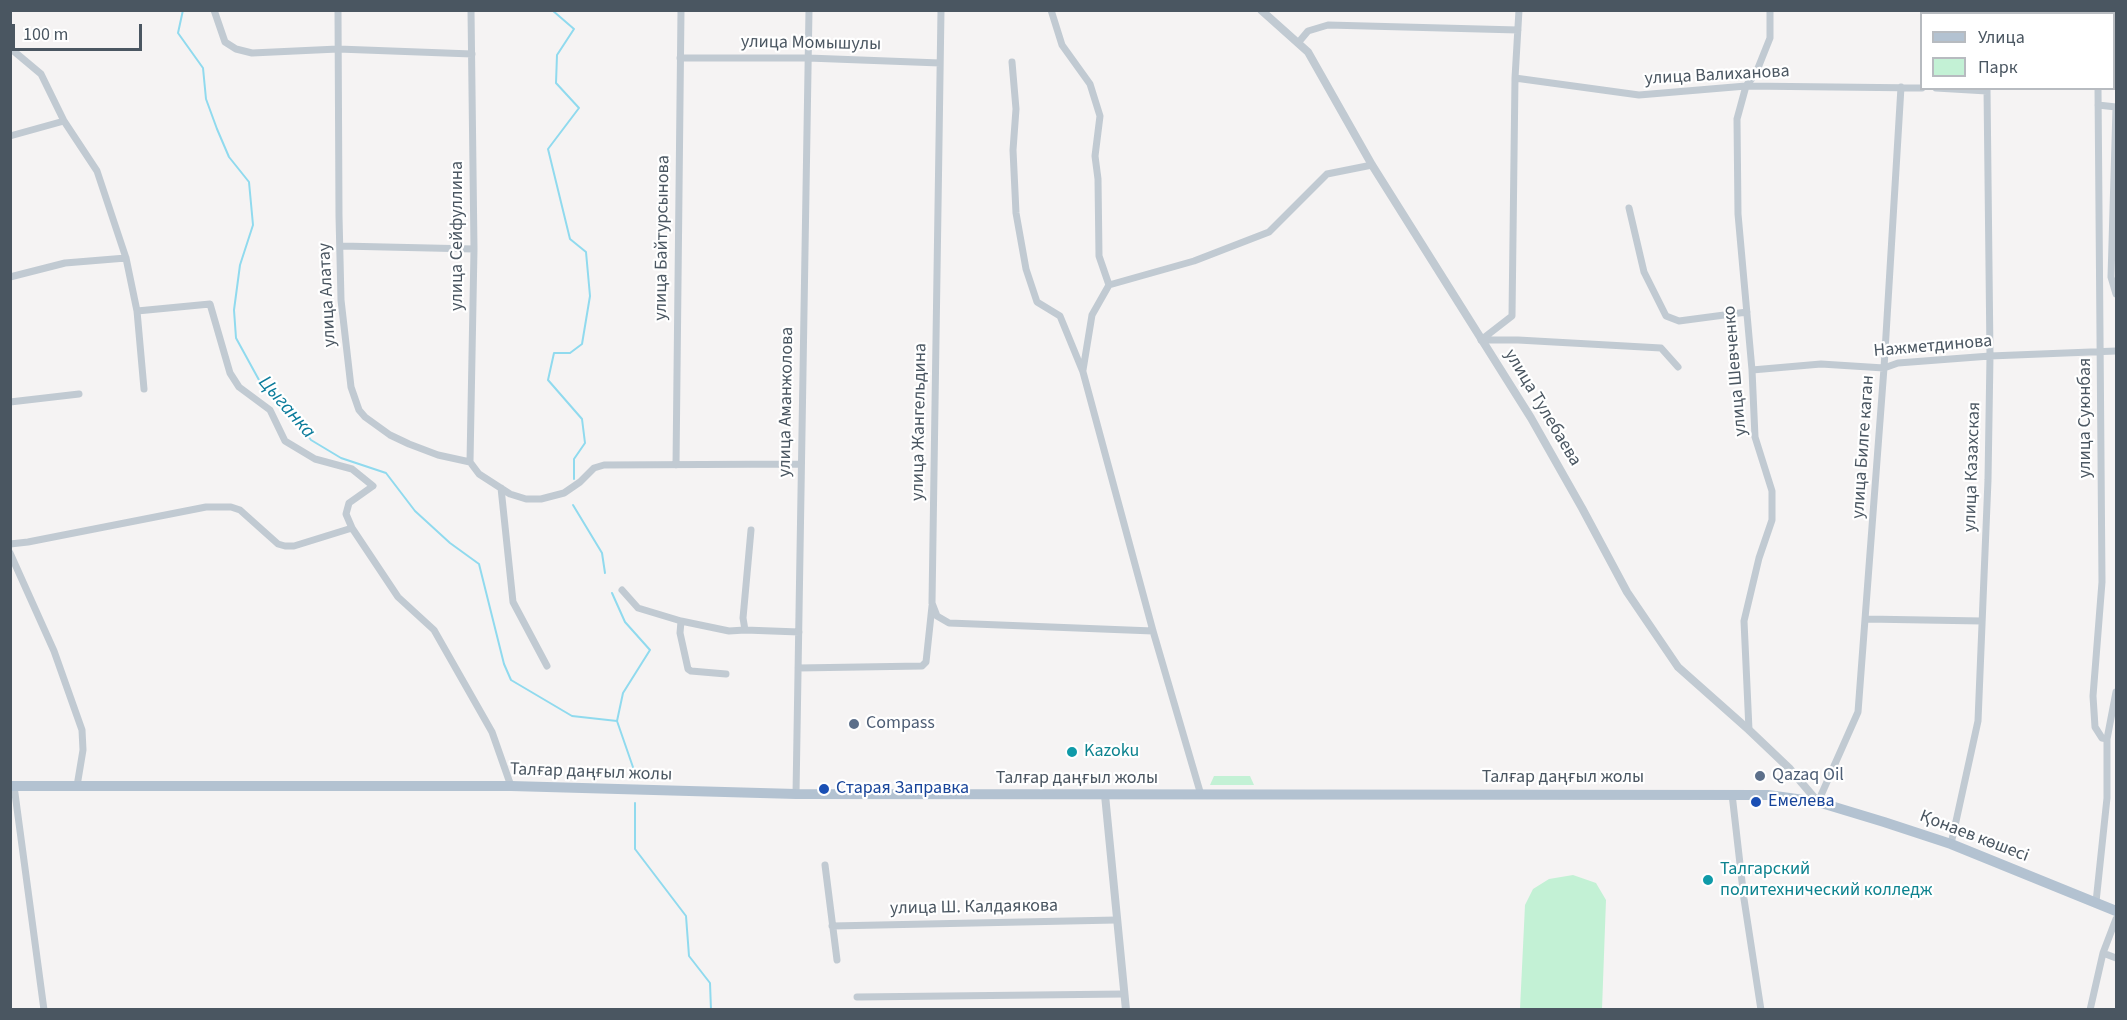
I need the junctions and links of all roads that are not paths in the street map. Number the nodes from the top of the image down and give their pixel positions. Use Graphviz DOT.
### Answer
graph roads {
  1 [pos="214,10"];
  2 [pos="338,10"];
  3 [pos="471,10"];
  4 [pos="681,10"];
  5 [pos="809,10"];
  6 [pos="940,10"];
  7 [pos="1051,10"];
  8 [pos="1261,10"];
  9 [pos="1519,10"];
  10 [pos="1770,10"];
  11 [pos="1518,30"];
  12 [pos="1298,43"];
  13 [pos="10,48"];
  14 [pos="338,49"];
  15 [pos="472,54"];
  16 [pos="680,58"];
  17 [pos="808,58"];
  18 [pos="1012,62"];
  19 [pos="940,63"];
  20 [pos="1515,78"];
  21 [pos="1746,86"];
  22 [pos="1901,87"];
  23 [pos="1920,88"];
  24 [pos="1987,90"];
  25 [pos="2098,90"];
  26 [pos="2098,105"];
  27 [pos="2116,108"];
  28 [pos="64,121"];
  29 [pos="10,136"];
  30 [pos="1372,165"];
  31 [pos="1629,208"];
  32 [pos="340,246"];
  33 [pos="474,249"];
  34 [pos="126,258"];
  35 [pos="10,277"];
  36 [pos="1109,285"];
  37 [pos="2116,294"];
  38 [pos="137,310"];
  39 [pos="1747,312"];
  40 [pos="1481,340"];
  41 [pos="2116,351"];
  42 [pos="2101,352"];
  43 [pos="1990,356"];
  44 [pos="1678,367"];
  45 [pos="1884,368"];
  46 [pos="1752,370"];
  47 [pos="1083,372"];
  48 [pos="144,389"];
  49 [pos="79,394"];
  50 [pos="10,402"];
  51 [pos="470,462"];
  52 [pos="801,464"];
  53 [pos="676,465"];
  54 [pos="501,488"];
  55 [pos="352,528"];
  56 [pos="751,530"];
  57 [pos="10,544"];
  58 [pos="10,553"];
  59 [pos="622,590"];
  60 [pos="932,603"];
  61 [pos="1866,619"];
  62 [pos="681,621"];
  63 [pos="1982,621"];
  64 [pos="745,630"];
  65 [pos="1153,631"];
  66 [pos="798,632"];
  67 [pos="547,666"];
  68 [pos="798,668"];
  69 [pos="726,674"];
  70 [pos="2116,692"];
  71 [pos="1749,730"];
  72 [pos="2108,739"];
  73 [pos="12,786"];
  74 [pos="77,786"];
  75 [pos="511,786"];
  76 [pos="796,794"];
  77 [pos="1732,794"];
  78 [pos="1105,795"];
  79 [pos="1201,795"];
  80 [pos="1818,802"];
  81 [pos="1951,844"];
  82 [pos="825,865"];
  83 [pos="2096,902"];
  84 [pos="2116,910"];
  85 [pos="2116,919"];
  86 [pos="1116,920"];
  87 [pos="832,926"];
  88 [pos="2103,953"];
  89 [pos="2116,958"];
  90 [pos="837,960"];
  91 [pos="1124,994"];
  92 [pos="856,997"];
  93 [pos="44,1010"];
  94 [pos="1126,1010"];
  95 [pos="1761,1010"];
  96 [pos="2090,1010"];
  1 -- 14 [label="street"];
  2 -- 14 [label="street, улица Алатау"];
  3 -- 15 [label="street, улица Сейфуллина"];
  4 -- 16 [label="street, улица Байтурсынова"];
  5 -- 17 [label="street, улица Аманжолова"];
  6 -- 19 [label="street, улица Жангельдина"];
  7 -- 36 [label="street"];
  8 -- 12 [label="street, улица Тулебаева"];
  9 -- 11 [label="street"];
  10 -- 21 [label="street, улица Шевченко"];
  11 -- 12 [label="street"];
  11 -- 20 [label="street"];
  12 -- 30 [label="street, улица Тулебаева"];
  13 -- 28 [label="street"];
  14 -- 15 [label="street"];
  14 -- 32 [label="street, улица Алатау"];
  15 -- 33 [label="street, улица Сейфуллина"];
  16 -- 17 [label="street, улица Момышулы"];
  16 -- 53 [label="street, улица Байтурсынова"];
  17 -- 19 [label="street, улица Момышулы"];
  17 -- 52 [label="street, улица Аманжолова"];
  18 -- 47 [label="street"];
  19 -- 60 [label="street, улица Жангельдина"];
  20 -- 21 [label="street, улица Валиханова"];
  20 -- 40 [label="street"];
  21 -- 22 [label="street, улица Валиханова"];
  21 -- 39 [label="street, улица Шевченко"];
  22 -- 23 [label="street, улица Валиханова"];
  22 -- 45 [label="street, улица Билге каган"];
  24 -- 43 [label="street, улица Казахская"];
  25 -- 26 [label="street, улица Суюнбая"];
  26 -- 27 [label="street"];
  26 -- 42 [label="street, улица Суюнбая"];
  27 -- 37 [label="street"];
  28 -- 29 [label="street"];
  28 -- 34 [label="street"];
  30 -- 36 [label="street"];
  30 -- 40 [label="street, улица Тулебаева"];
  31 -- 39 [label="street"];
  32 -- 33 [label="street"];
  32 -- 51 [label="street, улица Алатау"];
  33 -- 51 [label="street, улица Сейфуллина"];
  34 -- 35 [label="street"];
  34 -- 38 [label="street"];
  36 -- 47 [label="street"];
  38 -- 48 [label="street"];
  38 -- 55 [label="street"];
  39 -- 46 [label="street, улица Шевченко"];
  40 -- 44 [label="street"];
  40 -- 71 [label="street, улица Тулебаева"];
  41 -- 42 [label="street, Нажметдинова"];
  42 -- 43 [label="street, Нажметдинова"];
  42 -- 72 [label="street, улица Суюнбая"];
  43 -- 45 [label="street, Нажметдинова"];
  43 -- 63 [label="street, улица Казахская"];
  45 -- 46 [label="street, Нажметдинова"];
  45 -- 61 [label="street, улица Билге каган"];
  46 -- 71 [label="street, улица Шевченко"];
  47 -- 65 [label="street"];
  49 -- 50 [label="street"];
  51 -- 54 [label="street, улица Алатау"];
  52 -- 53 [label="street, улица Алатау"];
  52 -- 66 [label="street, улица Аманжолова"];
  53 -- 54 [label="street, улица Алатау"];
  54 -- 67 [label="street"];
  55 -- 57 [label="street"];
  55 -- 75 [label="street"];
  56 -- 64 [label="street"];
  58 -- 74 [label="street"];
  59 -- 62 [label="street"];
  60 -- 65 [label="street"];
  60 -- 68 [label="street, улица Жангельдина"];
  61 -- 63 [label="street"];
  61 -- 80 [label="street, улица Билге каган"];
  62 -- 64 [label="street"];
  62 -- 69 [label="street"];
  63 -- 81 [label="street, улица Казахская"];
  64 -- 66 [label="street"];
  65 -- 79 [label="street"];
  66 -- 68 [label="street, улица Аманжолова"];
  68 -- 76 [label="street, улица Аманжолова"];
  70 -- 72 [label="street"];
  71 -- 80 [label="street, улица Тулебаева"];
  72 -- 83 [label="street"];
  73 -- 74 [label="main road, Талғар даңғыл жолы"];
  73 -- 93 [label="street"];
  74 -- 75 [label="main road, Талғар даңғыл жолы"];
  75 -- 76 [label="main road, Талғар даңғыл жолы"];
  76 -- 78 [label="main road, Талғар даңғыл жолы"];
  77 -- 79 [label="main road, Талғар даңғыл жолы"];
  77 -- 80 [label="main road, Талғар даңғыл жолы"];
  77 -- 95 [label="street"];
  78 -- 79 [label="main road, Талғар даңғыл жолы"];
  78 -- 86 [label="street"];
  80 -- 81 [label="main road, Қонаев көшесі"];
  81 -- 83 [label="main road, Қонаев көшесі"];
  82 -- 87 [label="street"];
  83 -- 84 [label="main road, Қонаев көшесі"];
  85 -- 88 [label="street"];
  86 -- 87 [label="street, улица Ш. Калдаякова"];
  86 -- 91 [label="street"];
  87 -- 90 [label="street"];
  88 -- 89 [label="street"];
  88 -- 96 [label="street"];
  91 -- 92 [label="street"];
  91 -- 94 [label="street"];
}
